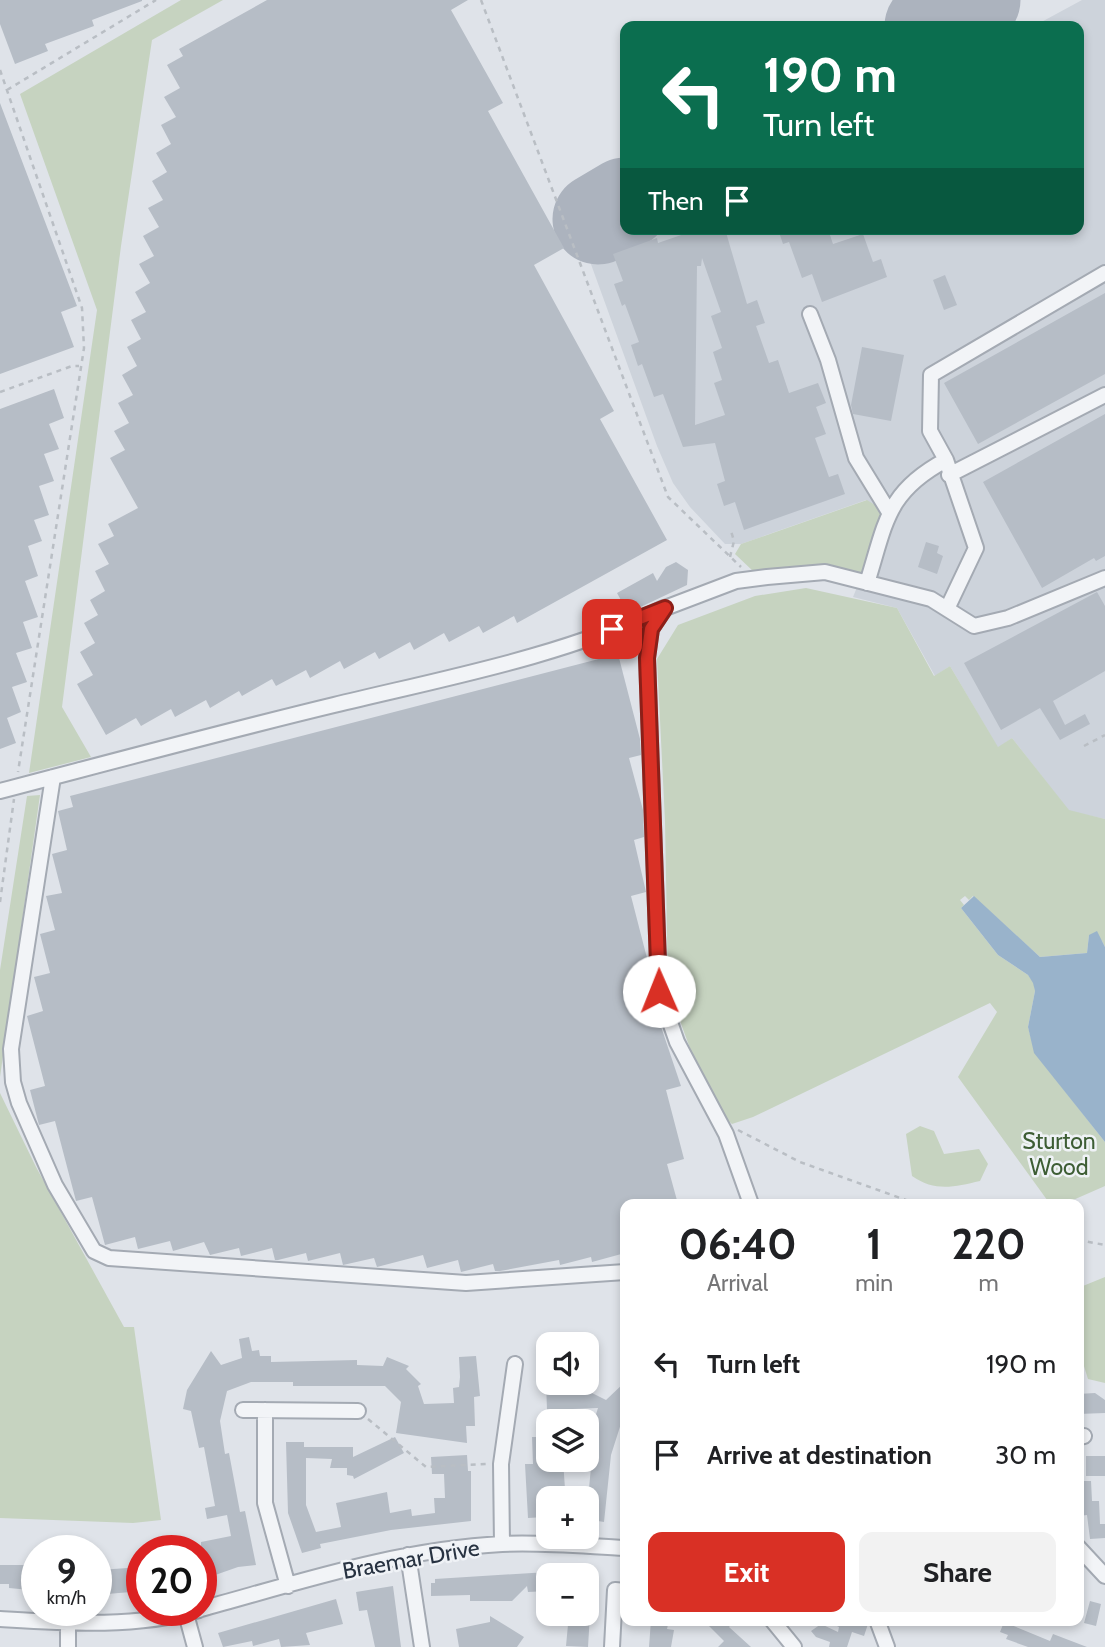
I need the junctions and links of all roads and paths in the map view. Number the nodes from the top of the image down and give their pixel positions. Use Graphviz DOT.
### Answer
graph roads {
  1 [pos="156,0"];
  2 [pos="481,0"];
  3 [pos="0,70"];
  4 [pos="7,90"];
  5 [pos="1105,273"];
  6 [pos="810,314"];
  7 [pos="81,366"];
  8 [pos="0,392"];
  9 [pos="1105,395"];
  10 [pos="948,467"];
  11 [pos="889,512"];
  12 [pos="731,531"];
  13 [pos="730,557"];
  14 [pos="1105,578"];
  15 [pos="753,579"];
  16 [pos="867,583"];
  17 [pos="665,608"];
  18 [pos="947,609"];
  19 [pos="1105,735"];
  20 [pos="1084,746"];
  21 [pos="53,777"];
  22 [pos="16,787"];
  23 [pos="0,791"];
  24 [pos="0,902"];
  25 [pos="722,1126"];
  26 [pos="749,1199"];
  27 [pos="903,1199"];
  28 [pos="1084,1241"];
  29 [pos="1105,1245"];
  30 [pos="620,1272"];
  31 [pos="514,1364"];
  32 [pos="243,1410"];
  33 [pos="265,1410"];
  34 [pos="358,1411"];
  35 [pos="501,1464"];
  36 [pos="502,1544"];
  37 [pos="620,1547"];
  38 [pos="1084,1553"];
  39 [pos="408,1555"];
  40 [pos="1105,1576"];
  41 [pos="288,1586"];
  42 [pos="620,1590"];
  43 [pos="217,1605"];
  44 [pos="0,1619"];
  45 [pos="21,1620"];
  46 [pos="68,1626"];
  47 [pos="195,1626"];
  48 [pos="777,1626"];
  49 [pos="879,1626"];
  50 [pos="68,1647"];
  51 [pos="195,1647"];
  52 [pos="422,1647"];
  53 [pos="612,1647"];
  54 [pos="794,1647"];
  55 [pos="887,1647"];
  1 -- 4 [label="path"];
  2 -- 13 [label="path"];
  3 -- 4 [label="path"];
  4 -- 7 [label="path"];
  5 -- 10 [label="street"];
  6 -- 11 [label="street"];
  7 -- 8 [label="path"];
  7 -- 22 [label="path"];
  9 -- 10 [label="street"];
  10 -- 11 [label="street"];
  10 -- 18 [label="street"];
  11 -- 16 [label="street"];
  12 -- 13 [label="path"];
  13 -- 15 [label="path"];
  14 -- 18 [label="street"];
  15 -- 16 [label="street"];
  15 -- 17 [label="street"];
  16 -- 18 [label="street"];
  17 -- 21 [label="street"];
  17 -- 25 [label="street"];
  19 -- 20 [label="path"];
  21 -- 22 [label="street"];
  21 -- 30 [label="street"];
  22 -- 23 [label="street"];
  22 -- 24 [label="path"];
  25 -- 26 [label="street"];
  25 -- 27 [label="path"];
  28 -- 29 [label="path"];
  31 -- 35 [label="street"];
  32 -- 33 [label="street"];
  33 -- 34 [label="street"];
  33 -- 41 [label="street"];
  34 -- 35 [label="path"];
  35 -- 36 [label="street"];
  36 -- 37 [label="street, Braemar Drive"];
  36 -- 39 [label="street, Braemar Drive"];
  38 -- 40 [label="street"];
  39 -- 41 [label="street, Braemar Drive"];
  39 -- 52 [label="street"];
  41 -- 43 [label="street, Braemar Drive"];
  42 -- 53 [label="street"];
  44 -- 45 [label="street, Braemar Drive"];
  46 -- 50 [label="street"];
  47 -- 51 [label="street"];
  48 -- 54 [label="street"];
  49 -- 55 [label="street"];
}
